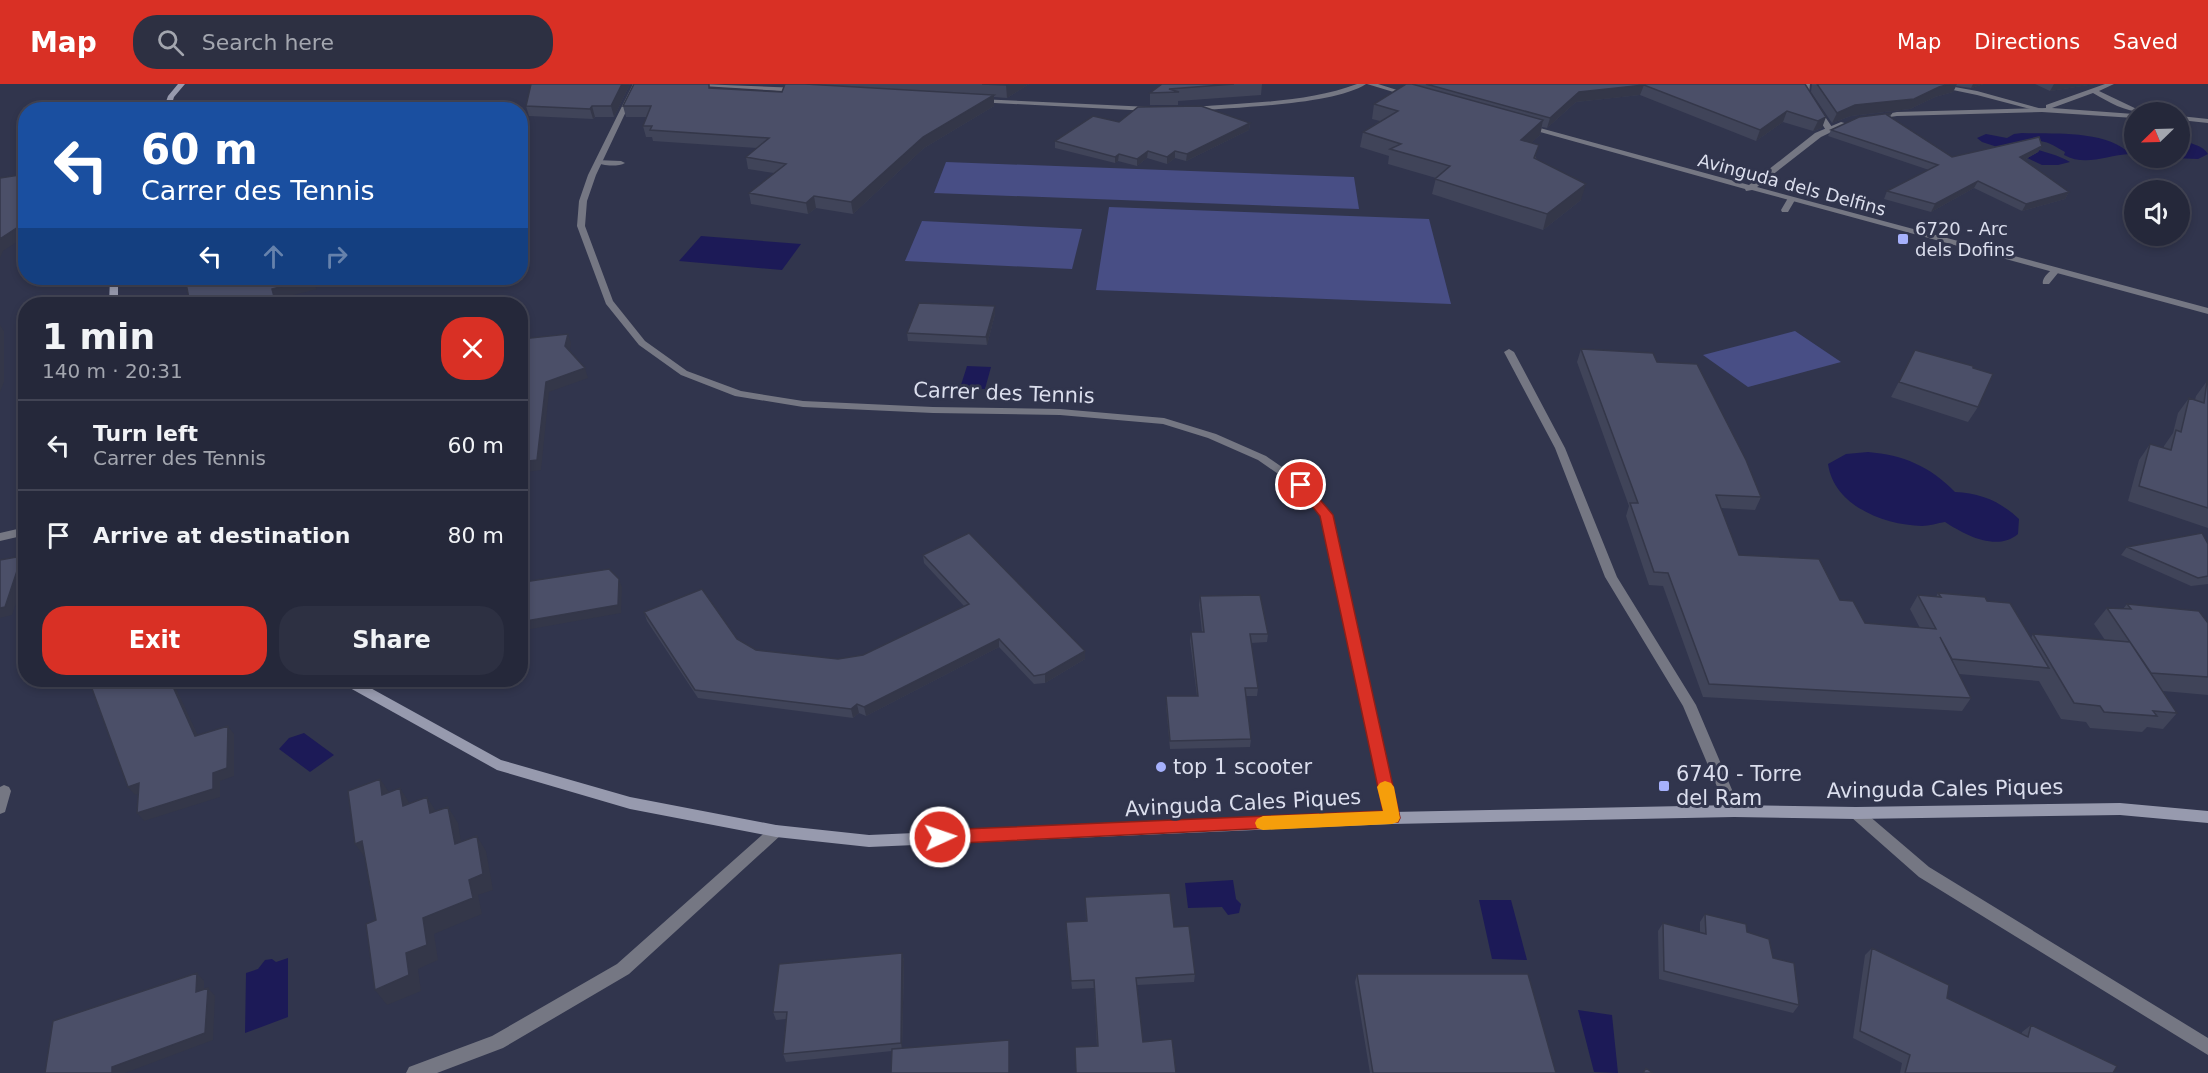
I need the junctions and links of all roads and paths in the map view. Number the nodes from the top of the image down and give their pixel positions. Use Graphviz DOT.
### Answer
graph roads {
  1 [pos="182,84"];
  2 [pos="636,84"];
  3 [pos="702,84"];
  4 [pos="1364,84"];
  5 [pos="1370,84"];
  6 [pos="1807,84"];
  7 [pos="1927,84"];
  8 [pos="2111,84"];
  9 [pos="749,86"];
  10 [pos="2095,90"];
  11 [pos="809,91"];
  12 [pos="1422,99"];
  13 [pos="964,100"];
  14 [pos="169,102"];
  15 [pos="2124,106"];
  16 [pos="1189,109"];
  17 [pos="1155,110"];
  18 [pos="2042,110"];
  19 [pos="2124,115"];
  20 [pos="1864,119"];
  21 [pos="2190,119"];
  22 [pos="1854,120"];
  23 [pos="2208,121"];
  24 [pos="1521,126"];
  25 [pos="1830,130"];
  26 [pos="599,162"];
  27 [pos="621,163"];
  28 [pos="1749,189"];
  29 [pos="1791,200"];
  30 [pos="1785,210"];
  31 [pos="2055,271"];
  32 [pos="2046,282"];
  33 [pos="2208,311"];
  34 [pos="1509,352"];
  35 [pos="18,533"];
  36 [pos="0,537"];
  37 [pos="359,687"];
  38 [pos="4,791"];
  39 [pos="0,807"];
  40 [pos="1734,811"];
  41 [pos="1856,813"];
  42 [pos="2208,817"];
  43 [pos="1392,818"];
  44 [pos="776,831"];
  45 [pos="2208,1047"];
  46 [pos="415,1073"];
  1 -- 14 [label="street"];
  2 -- 26 [label="street, Carrer des Tennis"];
  3 -- 9 [label="street"];
  4 -- 16 [label="street"];
  5 -- 12 [label="street"];
  6 -- 25 [label="street"];
  7 -- 18 [label="street"];
  8 -- 10 [label="street"];
  9 -- 11 [label="street"];
  10 -- 15 [label="street"];
  10 -- 18 [label="street"];
  13 -- 17 [label="street"];
  18 -- 19 [label="street"];
  18 -- 20 [label="street"];
  21 -- 23 [label="street"];
  22 -- 25 [label="street"];
  24 -- 28 [label="street, Avinguda dels Delfins"];
  25 -- 28 [label="street"];
  26 -- 27 [label="street"];
  26 -- 43 [label="street, Carrer des Tennis"];
  28 -- 29 [label="street, Avinguda dels Delfins"];
  29 -- 30 [label="street"];
  29 -- 31 [label="street, Avinguda dels Delfins"];
  31 -- 32 [label="street"];
  31 -- 33 [label="street, Avinguda dels Delfins"];
  34 -- 40 [label="street"];
  35 -- 36 [label="street"];
  37 -- 44 [label="street, Avinguda Cales Piques"];
  38 -- 39 [label="street"];
  40 -- 41 [label="street, Avinguda Cales Piques"];
  40 -- 43 [label="street, Avinguda Cales Piques"];
  41 -- 42 [label="street, Avinguda Cales Piques"];
  41 -- 45 [label="street"];
  43 -- 44 [label="street, Avinguda Cales Piques"];
  44 -- 46 [label="street"];
}
